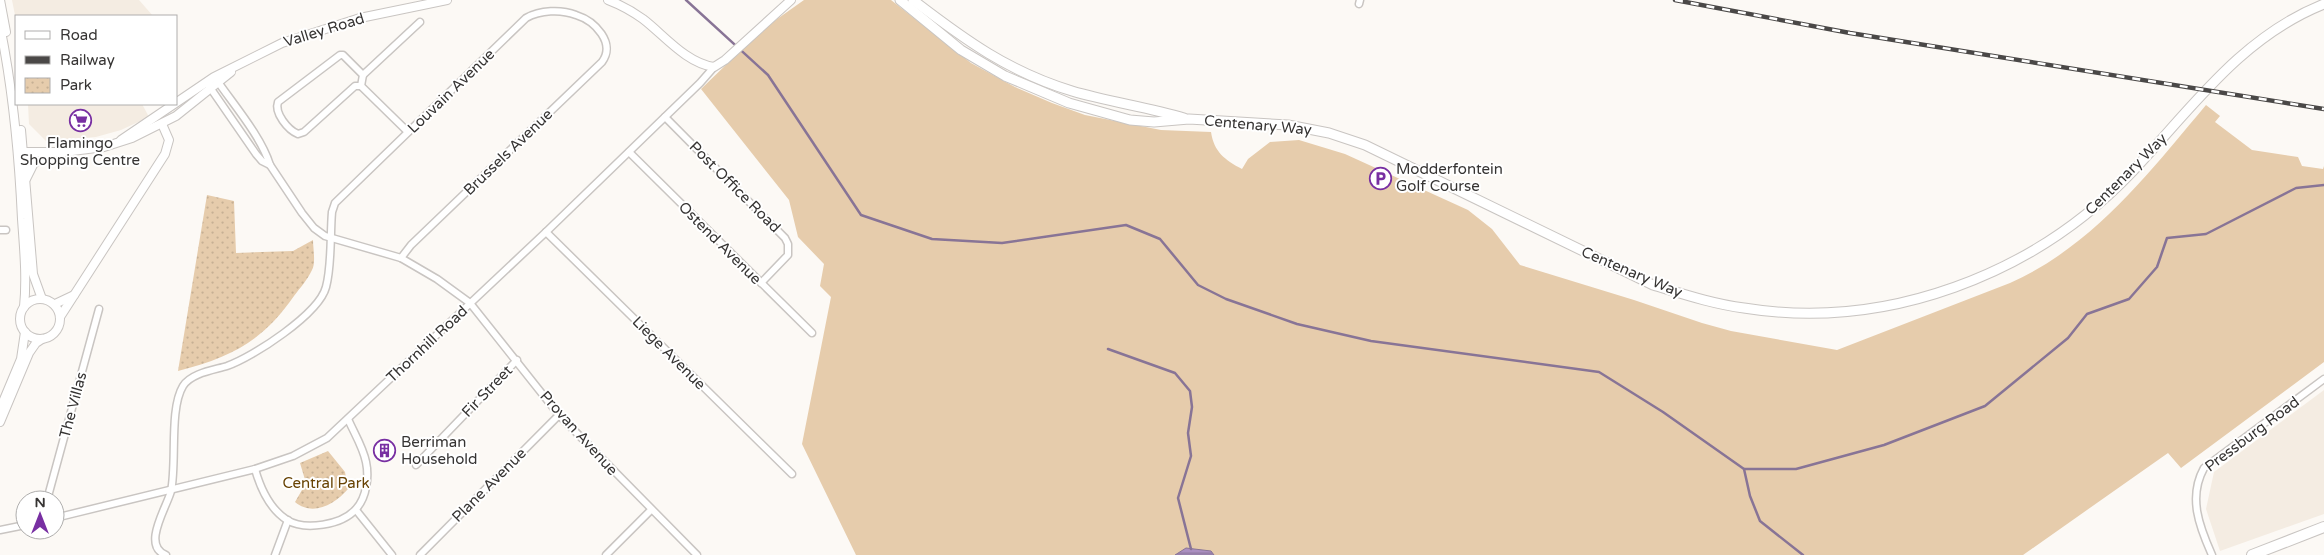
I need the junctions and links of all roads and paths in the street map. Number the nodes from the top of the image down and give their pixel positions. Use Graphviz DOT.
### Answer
graph roads {
  1 [pos="0,0"];
  2 [pos="447,0"];
  3 [pos="608,0"];
  4 [pos="785,0"];
  5 [pos="791,0"];
  6 [pos="900,0"];
  7 [pos="913,0"];
  8 [pos="2324,4"];
  9 [pos="772,16"];
  10 [pos="420,22"];
  11 [pos="0,26"];
  12 [pos="606,43"];
  13 [pos="714,67"];
  14 [pos="363,75"];
  15 [pos="217,80"];
  16 [pos="209,86"];
  17 [pos="361,86"];
  18 [pos="15,89"];
  19 [pos="18,105"];
  20 [pos="665,117"];
  21 [pos="1189,119"];
  22 [pos="162,124"];
  23 [pos="408,132"];
  24 [pos="121,140"];
  25 [pos="21,152"];
  26 [pos="64,152"];
  27 [pos="629,152"];
  28 [pos="270,165"];
  29 [pos="25,181"];
  30 [pos="546,232"];
  31 [pos="330,239"];
  32 [pos="401,258"];
  33 [pos="28,259"];
  34 [pos="761,284"];
  35 [pos="76,294"];
  36 [pos="42,299"];
  37 [pos="54,304"];
  38 [pos="470,304"];
  39 [pos="24,306"];
  40 [pos="99,310"];
  41 [pos="60,317"];
  42 [pos="24,332"];
  43 [pos="812,333"];
  44 [pos="42,339"];
  45 [pos="517,360"];
  46 [pos="2324,379"];
  47 [pos="0,409"];
  48 [pos="559,415"];
  49 [pos="348,419"];
  50 [pos="0,422"];
  51 [pos="416,465"];
  52 [pos="255,468"];
  53 [pos="792,474"];
  54 [pos="49,490"];
  55 [pos="171,490"];
  56 [pos="356,510"];
  57 [pos="651,510"];
  58 [pos="65,516"];
  59 [pos="288,520"];
  60 [pos="15,527"];
  61 [pos="2324,527"];
  62 [pos="0,530"];
  63 [pos="166,555"];
  64 [pos="275,555"];
  65 [pos="392,555"];
  66 [pos="420,555"];
  67 [pos="606,555"];
  68 [pos="697,555"];
  69 [pos="2212,555"];
  70 [pos="2252,555"];
  1 -- 18 [label="street"];
  2 -- 15 [label="street, Valley Road"];
  3 -- 13 [label="street"];
  4 -- 9 [label="street"];
  5 -- 9 [label="street"];
  6 -- 21 [label="main road, Centenary Way"];
  7 -- 21 [label="main road, Centenary Way"];
  8 -- 21 [label="main road, Centenary Way"];
  9 -- 13 [label="street, Thornhill Road"];
  10 -- 14 [label="street"];
  11 -- 25 [label="street"];
  12 -- 23 [label="street, Louvain Avenue"];
  12 -- 32 [label="street, Brussels Avenue"];
  13 -- 20 [label="street, Thornhill Road"];
  14 -- 17 [label="street"];
  14 -- 17 [label="street"];
  15 -- 16 [label="street, Valley Road"];
  15 -- 28 [label="street"];
  16 -- 22 [label="street"];
  16 -- 24 [label="street"];
  16 -- 28 [label="street"];
  17 -- 23 [label="street"];
  19 -- 25 [label="street"];
  20 -- 27 [label="street, Thornhill Road"];
  20 -- 34 [label="street, Post Office Road"];
  22 -- 24 [label="street"];
  22 -- 35 [label="street"];
  23 -- 31 [label="street, Louvain Avenue"];
  24 -- 26 [label="street"];
  25 -- 26 [label="street"];
  25 -- 29 [label="street"];
  25 -- 33 [label="street"];
  26 -- 29 [label="street"];
  27 -- 30 [label="street, Thornhill Road"];
  27 -- 34 [label="street, Ostend Avenue"];
  28 -- 31 [label="street"];
  29 -- 33 [label="street"];
  30 -- 38 [label="street, Thornhill Road"];
  30 -- 53 [label="street, Liege Avenue"];
  31 -- 32 [label="street, Provan Avenue"];
  31 -- 55 [label="street, Louvain Avenue"];
  32 -- 38 [label="street, Provan Avenue"];
  33 -- 36 [label="street"];
  33 -- 39 [label="street"];
  34 -- 43 [label="street, Ostend Avenue"];
  35 -- 37 [label="street"];
  35 -- 41 [label="street"];
  36 -- 37 [label="street"];
  36 -- 39 [label="street"];
  37 -- 41 [label="street"];
  38 -- 45 [label="street, Provan Avenue"];
  38 -- 49 [label="street, Thornhill Road"];
  39 -- 42 [label="street"];
  40 -- 54 [label="street, The Villas"];
  41 -- 44 [label="street"];
  42 -- 44 [label="street"];
  42 -- 47 [label="street"];
  44 -- 50 [label="street"];
  45 -- 48 [label="street, Provan Avenue"];
  45 -- 51 [label="street, Fir Street"];
  46 -- 69 [label="street, Pressburg Road"];
  48 -- 57 [label="street, Provan Avenue"];
  48 -- 66 [label="street, Plane Avenue"];
  49 -- 52 [label="street, Thornhill Road"];
  49 -- 56 [label="street"];
  52 -- 55 [label="street, Thornhill Road"];
  52 -- 59 [label="street"];
  55 -- 58 [label="street, Thornhill Road"];
  55 -- 63 [label="street"];
  56 -- 59 [label="street"];
  56 -- 65 [label="street"];
  57 -- 67 [label="street"];
  57 -- 68 [label="street, Provan Avenue"];
  59 -- 64 [label="street"];
  60 -- 62 [label="street"];
  61 -- 70 [label="main road"];
}
